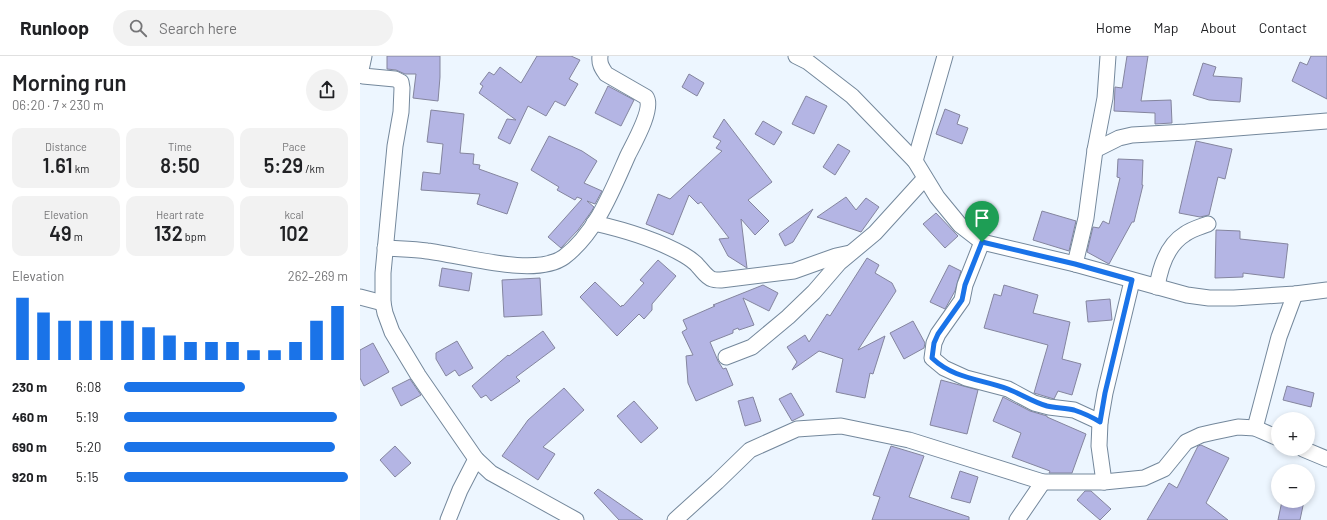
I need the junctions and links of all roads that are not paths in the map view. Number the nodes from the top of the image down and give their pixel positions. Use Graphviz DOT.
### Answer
graph roads {
  1 [pos="364,56"];
  2 [pos="600,56"];
  3 [pos="796,56"];
  4 [pos="945,56"];
  5 [pos="1108,56"];
  6 [pos="1327,121"];
  7 [pos="1095,150"];
  8 [pos="915,161"];
  9 [pos="925,178"];
  10 [pos="594,223"];
  11 [pos="1208,224"];
  12 [pos="982,242"];
  13 [pos="385,248"];
  14 [pos="850,253"];
  15 [pos="1075,264"];
  16 [pos="1132,280"];
  17 [pos="1157,287"];
  18 [pos="1327,290"];
  19 [pos="1295,294"];
  20 [pos="360,297"];
  21 [pos="383,303"];
  22 [pos="726,357"];
  23 [pos="1100,422"];
  24 [pos="1255,428"];
  25 [pos="1271,435"];
  26 [pos="1315,454"];
  27 [pos="476,459"];
  28 [pos="1327,460"];
  29 [pos="1043,482"];
  30 [pos="1104,482"];
  31 [pos="448,520"];
  32 [pos="576,520"];
  33 [pos="675,520"];
  34 [pos="1017,520"];
  1 -- 13 [label="street"];
  2 -- 10 [label="street"];
  3 -- 8 [label="street"];
  4 -- 8 [label="street"];
  5 -- 7 [label="street"];
  6 -- 7 [label="street"];
  7 -- 15 [label="street"];
  8 -- 9 [label="street"];
  9 -- 12 [label="street"];
  9 -- 14 [label="street"];
  10 -- 13 [label="street"];
  10 -- 14 [label="street"];
  11 -- 17 [label="street"];
  12 -- 15 [label="street"];
  12 -- 23 [label="street"];
  13 -- 21 [label="street"];
  14 -- 22 [label="street"];
  15 -- 16 [label="street"];
  16 -- 17 [label="street"];
  16 -- 23 [label="street"];
  17 -- 19 [label="street"];
  18 -- 19 [label="street"];
  19 -- 24 [label="street"];
  20 -- 21 [label="street"];
  21 -- 27 [label="street"];
  23 -- 30 [label="street"];
  24 -- 25 [label="street"];
  24 -- 30 [label="street"];
  26 -- 28 [label="street"];
  27 -- 31 [label="street"];
  27 -- 32 [label="street"];
  29 -- 30 [label="street"];
  29 -- 33 [label="street"];
  29 -- 34 [label="street"];
}
